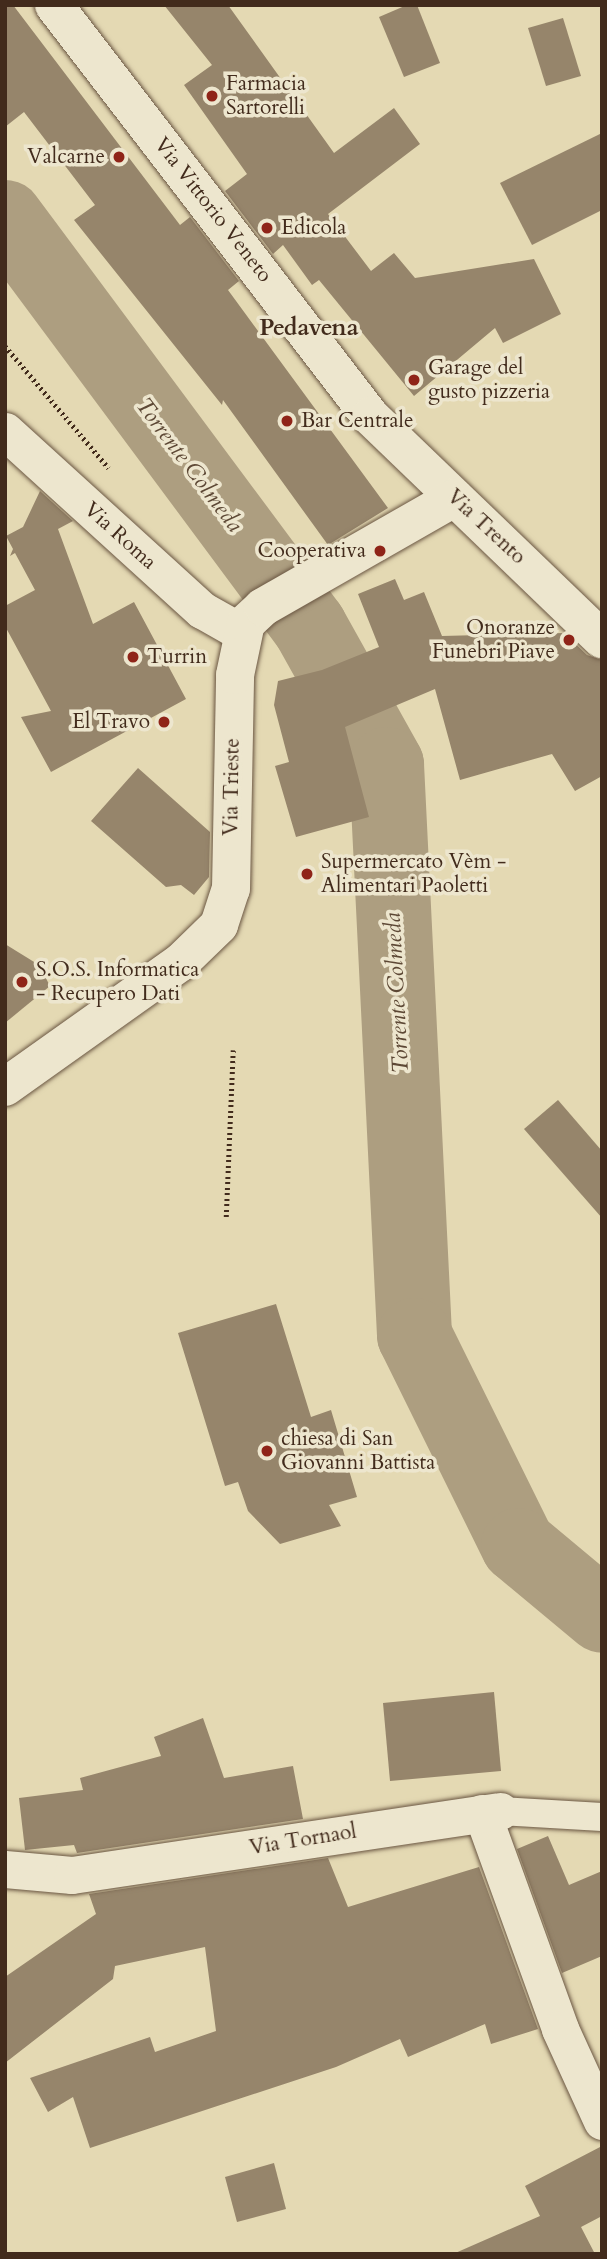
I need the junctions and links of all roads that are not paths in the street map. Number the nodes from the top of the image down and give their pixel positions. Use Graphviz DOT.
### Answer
graph roads {
  1 [pos="54,5"];
  2 [pos="370,416"];
  3 [pos="5,431"];
  4 [pos="454,498"];
  5 [pos="252,620"];
  6 [pos="602,639"];
  7 [pos="5,1087"];
  8 [pos="491,1812"];
  9 [pos="602,1817"];
  10 [pos="5,1870"];
  11 [pos="602,2121"];
  1 -- 2 [label="main road, Via Vittorio Veneto"];
  2 -- 4 [label="main road, Via Trento"];
  3 -- 5 [label="street, Via Roma"];
  4 -- 5 [label="main road"];
  4 -- 6 [label="main road, Via Trento"];
  5 -- 7 [label="main road, Via Trieste"];
  8 -- 9 [label="street, Via Tornaol"];
  8 -- 10 [label="street, Via Tornaol"];
  8 -- 11 [label="street"];
}
